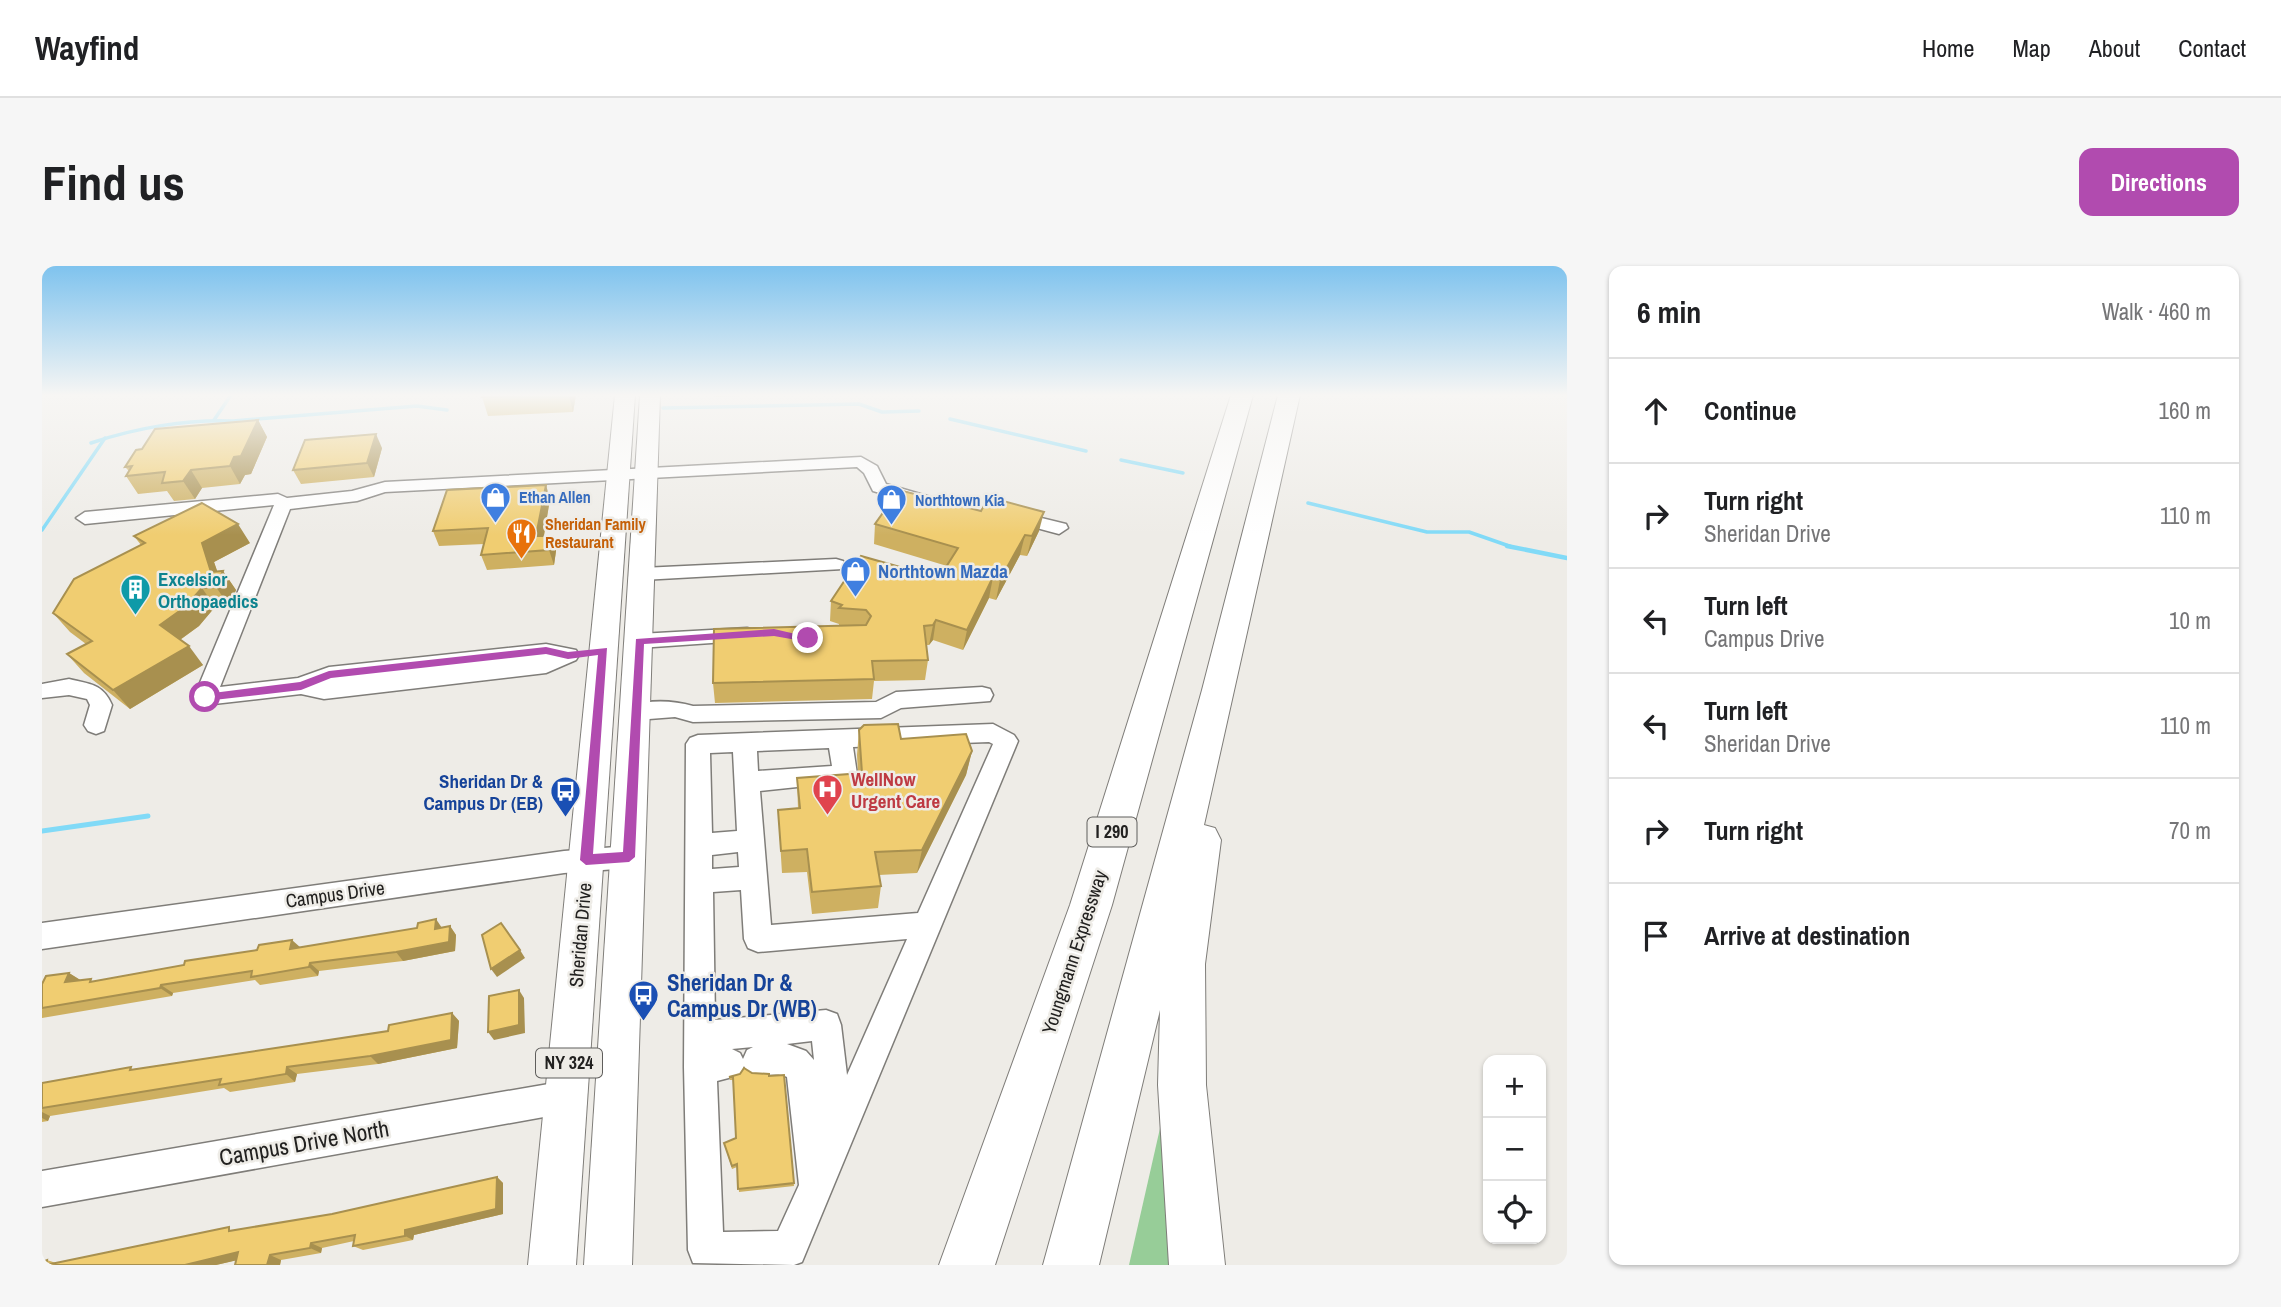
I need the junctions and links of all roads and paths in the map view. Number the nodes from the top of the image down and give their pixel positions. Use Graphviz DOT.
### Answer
graph roads {
  1 [pos="622,442"];
  2 [pos="648,442"];
  3 [pos="1224,442"];
  4 [pos="1277,443"];
  5 [pos="647,473"];
  6 [pos="619,475"];
  7 [pos="174,500"];
  8 [pos="283,504"];
  9 [pos="950,508"];
  10 [pos="989,510"];
  11 [pos="149,512"];
  12 [pos="85,518"];
  13 [pos="1059,528"];
  14 [pos="836,565"];
  15 [pos="642,574"];
  16 [pos="763,633"];
  17 [pos="639,641"];
  18 [pos="604,651"];
  19 [pos="1219,690"];
  20 [pos="45,691"];
  21 [pos="982,695"];
  22 [pos="636,712"];
  23 [pos="96,726"];
  24 [pos="840,739"];
  25 [pos="744,742"];
  26 [pos="747,782"];
  27 [pos="752,840"];
  28 [pos="699,845"];
  29 [pos="629,857"];
  30 [pos="586,860"];
  31 [pos="754,877"];
  32 [pos="699,881"];
  33 [pos="928,925"];
  34 [pos="42,936"];
  35 [pos="722,1057"];
  36 [pos="566,1097"];
  37 [pos="837,1136"];
  38 [pos="816,1186"];
  39 [pos="42,1189"];
  40 [pos="552,1265"];
  41 [pos="608,1265"];
  42 [pos="967,1265"];
  43 [pos="1071,1265"];
  44 [pos="1197,1265"];
  1 -- 6 [label="main road, Sheridan Drive / NY 324"];
  2 -- 5 [label="main road, NY 324"];
  3 -- 42 [label="highway, Youngmann Expressway / I 290"];
  4 -- 19 [label="highway"];
  5 -- 6 [label="street"];
  5 -- 9 [label="street"];
  5 -- 15 [label="main road, NY 324"];
  6 -- 8 [label="street"];
  6 -- 18 [label="main road, Sheridan Drive / NY 324"];
  7 -- 11 [label="street"];
  8 -- 11 [label="street"];
  8 -- 18 [label="street"];
  10 -- 13 [label="street"];
  11 -- 12 [label="street"];
  14 -- 15 [label="street"];
  15 -- 17 [label="main road, NY 324"];
  16 -- 17 [label="street"];
  17 -- 22 [label="main road, NY 324"];
  18 -- 30 [label="main road, Sheridan Drive / NY 324"];
  19 -- 43 [label="highway"];
  19 -- 44 [label="highway"];
  20 -- 23 [label="street"];
  21 -- 22 [label="street"];
  22 -- 29 [label="main road, NY 324"];
  24 -- 25 [label="street"];
  24 -- 26 [label="street"];
  24 -- 33 [label="street"];
  25 -- 26 [label="street"];
  25 -- 28 [label="street"];
  26 -- 27 [label="street"];
  27 -- 28 [label="street"];
  27 -- 31 [label="street"];
  28 -- 32 [label="street"];
  29 -- 30 [label="street, Campus Drive"];
  29 -- 41 [label="main road, NY 324"];
  30 -- 34 [label="street, Campus Drive"];
  30 -- 36 [label="main road, Sheridan Drive / NY 324"];
  31 -- 32 [label="street"];
  31 -- 33 [label="street"];
  32 -- 35 [label="street"];
  33 -- 37 [label="street"];
  35 -- 37 [label="street"];
  35 -- 38 [label="street"];
  35 -- 38 [label="street"];
  36 -- 39 [label="street, Campus Drive North"];
  36 -- 40 [label="main road, Sheridan Drive / NY 324"];
  37 -- 38 [label="street"];
}
